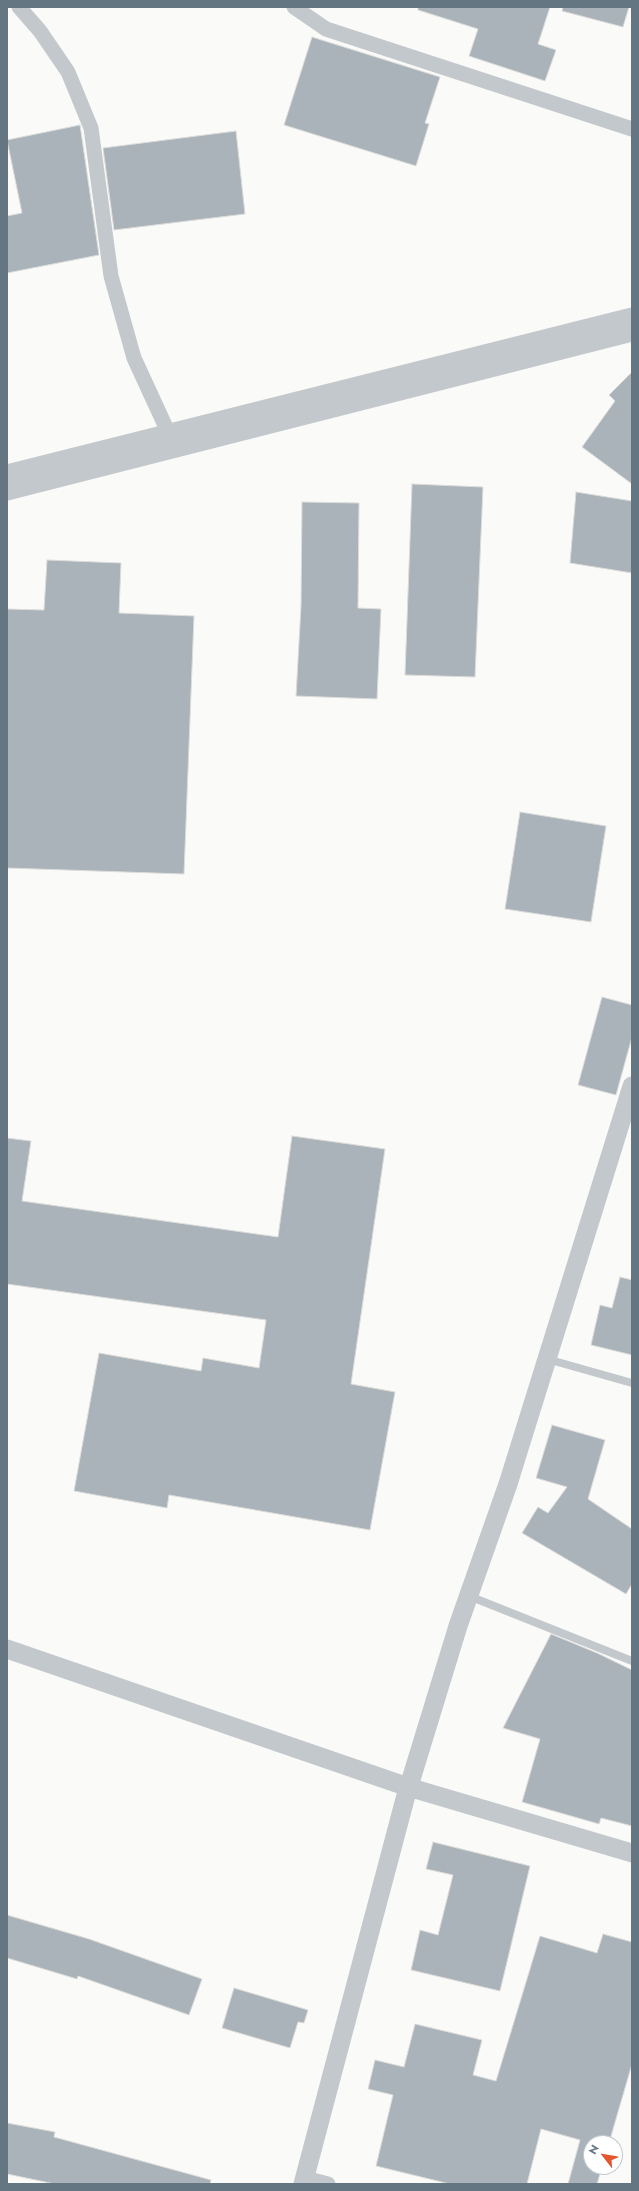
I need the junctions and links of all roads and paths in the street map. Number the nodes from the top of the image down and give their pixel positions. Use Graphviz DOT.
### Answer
graph roads {
  1 [pos="19,7"];
  2 [pos="294,7"];
  3 [pos="632,129"];
  4 [pos="632,317"];
  5 [pos="632,332"];
  6 [pos="169,434"];
  7 [pos="7,474"];
  8 [pos="7,491"];
  9 [pos="632,1086"];
  10 [pos="547,1359"];
  11 [pos="632,1383"];
  12 [pos="469,1596"];
  13 [pos="7,1649"];
  14 [pos="632,1661"];
  15 [pos="408,1787"];
  16 [pos="632,1853"];
  17 [pos="304,2181"];
  18 [pos="328,2184"];
  1 -- 6 [label="street"];
  2 -- 3 [label="street"];
  4 -- 6 [label="street"];
  5 -- 8 [label="street"];
  6 -- 7 [label="street"];
  9 -- 10 [label="street"];
  10 -- 11 [label="lane"];
  10 -- 12 [label="street"];
  12 -- 14 [label="lane"];
  12 -- 15 [label="street"];
  13 -- 15 [label="street"];
  15 -- 16 [label="street"];
  15 -- 17 [label="street"];
  17 -- 18 [label="street"];
}
